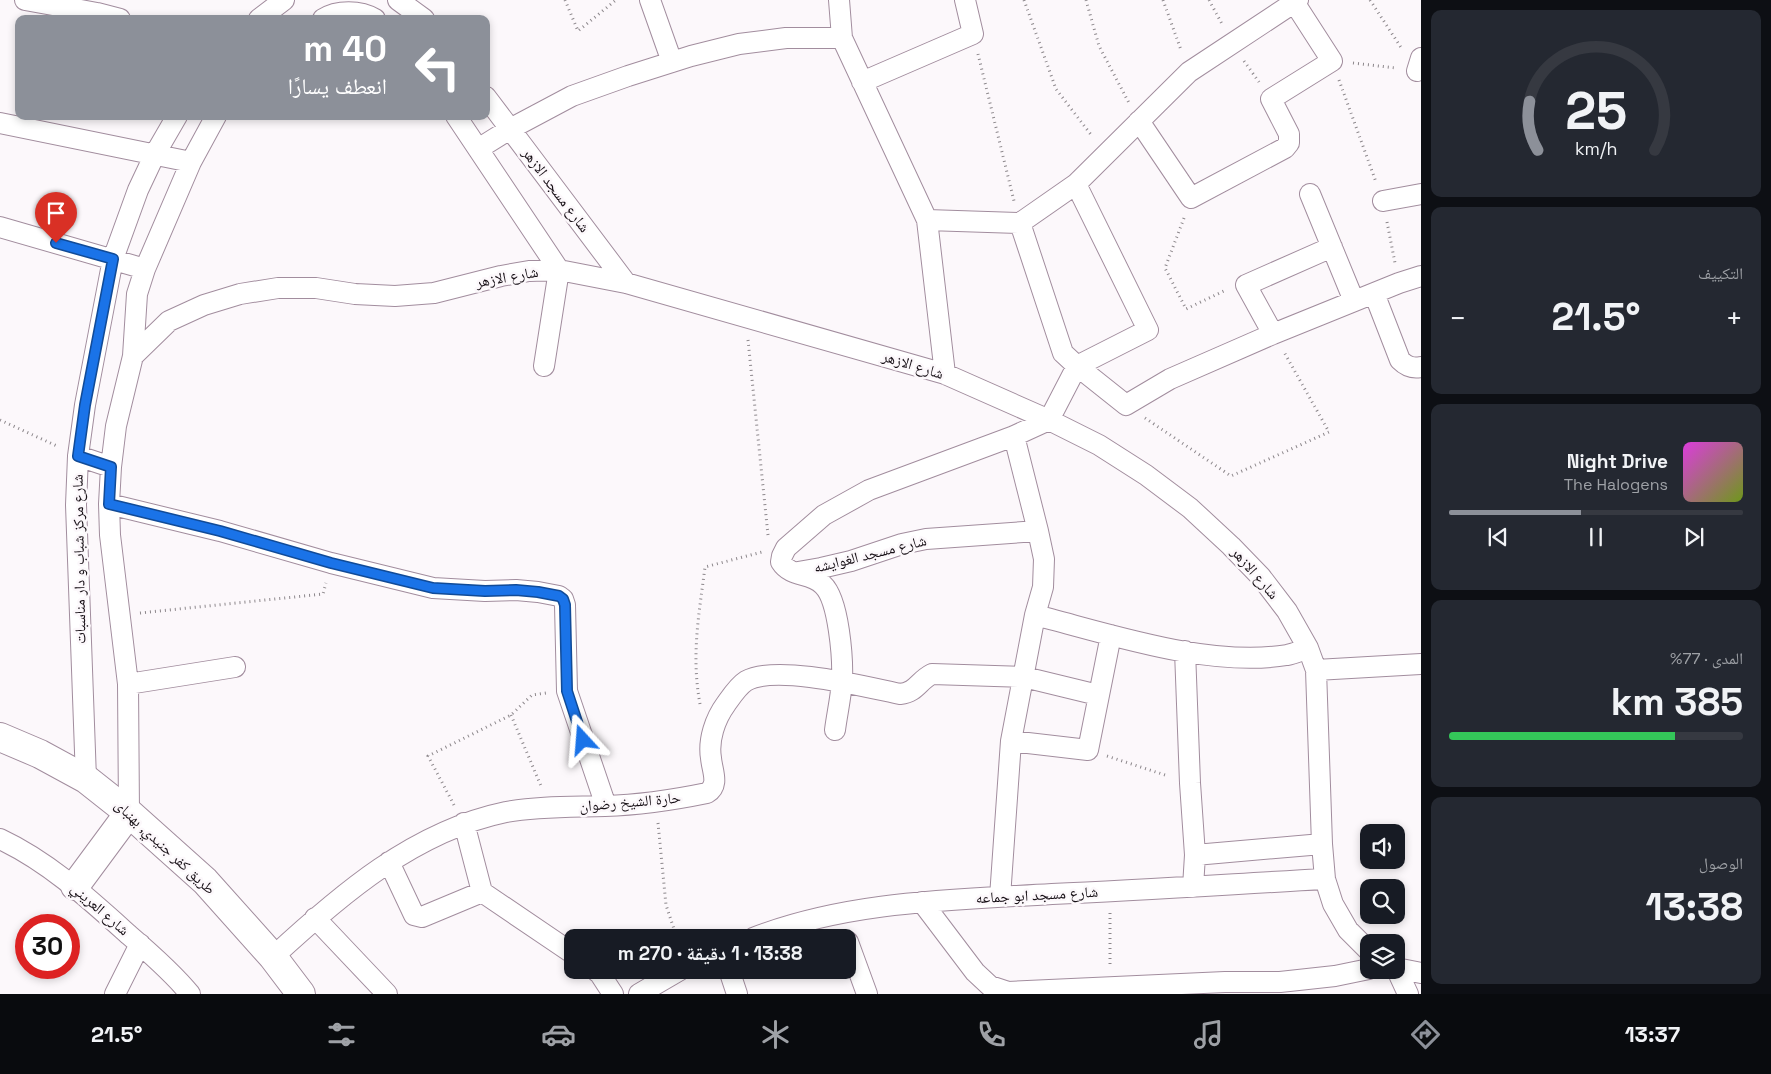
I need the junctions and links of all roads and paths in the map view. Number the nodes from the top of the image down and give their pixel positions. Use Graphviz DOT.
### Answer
graph roads {
  1 [pos="25,0"];
  2 [pos="284,0"];
  3 [pos="398,0"];
  4 [pos="564,0"];
  5 [pos="616,0"];
  6 [pos="650,0"];
  7 [pos="839,0"];
  8 [pos="965,0"];
  9 [pos="1024,0"];
  10 [pos="1086,0"];
  11 [pos="1163,0"];
  12 [pos="1370,0"];
  13 [pos="1296,1"];
  14 [pos="326,11"];
  15 [pos="105,15"];
  16 [pos="264,15"];
  17 [pos="365,15"];
  18 [pos="419,15"];
  19 [pos="973,34"];
  20 [pos="842,38"];
  21 [pos="1232,44"];
  22 [pos="1332,61"];
  23 [pos="672,62"];
  24 [pos="1419,65"];
  25 [pos="1189,72"];
  26 [pos="862,82"];
  27 [pos="1271,99"];
  28 [pos="490,102"];
  29 [pos="176,120"];
  30 [pos="214,120"];
  31 [pos="459,120"];
  32 [pos="1139,121"];
  33 [pos="0,123"];
  34 [pos="510,129"];
  35 [pos="478,149"];
  36 [pos="155,154"];
  37 [pos="1105,154"];
  38 [pos="191,162"];
  39 [pos="1076,184"];
  40 [pos="1310,194"];
  41 [pos="1421,194"];
  42 [pos="1191,198"];
  43 [pos="1383,201"];
  44 [pos="927,220"];
  45 [pos="1020,223"];
  46 [pos="0,227"];
  47 [pos="1332,248"];
  48 [pos="113,259"];
  49 [pos="145,269"];
  50 [pos="559,270"];
  51 [pos="1421,276"];
  52 [pos="626,283"];
  53 [pos="1399,283"];
  54 [pos="1246,285"];
  55 [pos="1374,293"];
  56 [pos="1354,301"];
  57 [pos="746,317"];
  58 [pos="1273,334"];
  59 [pos="133,356"];
  60 [pos="544,366"];
  61 [pos="1077,366"];
  62 [pos="1421,367"];
  63 [pos="945,374"];
  64 [pos="1126,405"];
  65 [pos="0,420"];
  66 [pos="1049,420"];
  67 [pos="1014,436"];
  68 [pos="78,456"];
  69 [pos="111,467"];
  70 [pos="109,504"];
  71 [pos="1038,531"];
  72 [pos="778,549"];
  73 [pos="331,563"];
  74 [pos="792,573"];
  75 [pos="1036,614"];
  76 [pos="120,615"];
  77 [pos="1111,635"];
  78 [pos="1308,648"];
  79 [pos="1185,651"];
  80 [pos="1421,664"];
  81 [pos="235,667"];
  82 [pos="1316,670"];
  83 [pos="1024,677"];
  84 [pos="842,682"];
  85 [pos="128,684"];
  86 [pos="567,691"];
  87 [pos="1098,695"];
  88 [pos="702,711"];
  89 [pos="511,715"];
  90 [pos="835,730"];
  91 [pos="0,737"];
  92 [pos="1011,741"];
  93 [pos="1088,750"];
  94 [pos="86,779"];
  95 [pos="1190,783"];
  96 [pos="656,802"];
  97 [pos="606,806"];
  98 [pos="550,807"];
  99 [pos="129,813"];
  100 [pos="464,823"];
  101 [pos="0,839"];
  102 [pos="1322,844"];
  103 [pos="1194,855"];
  104 [pos="389,862"];
  105 [pos="1325,879"];
  106 [pos="75,886"];
  107 [pos="1193,887"];
  108 [pos="1110,891"];
  109 [pos="482,892"];
  110 [pos="1000,897"];
  111 [pos="922,902"];
  112 [pos="837,913"];
  113 [pos="315,918"];
  114 [pos="674,929"];
  115 [pos="776,929"];
  116 [pos="843,929"];
  117 [pos="1360,942"];
  118 [pos="140,944"];
  119 [pos="564,948"];
  120 [pos="273,957"];
  121 [pos="856,964"];
  122 [pos="1360,970"];
  123 [pos="1405,970"];
  124 [pos="1421,973"];
  125 [pos="603,979"];
  126 [pos="665,979"];
  127 [pos="732,979"];
  128 [pos="1401,979"];
  129 [pos="1110,988"];
  130 [pos="1225,988"];
  131 [pos="1028,993"];
  132 [pos="114,994"];
  133 [pos="190,994"];
  134 [pos="301,994"];
  135 [pos="387,994"];
  136 [pos="613,994"];
  137 [pos="639,994"];
  138 [pos="737,994"];
  139 [pos="867,994"];
  140 [pos="1408,994"];
  1 -- 15 [label="street"];
  2 -- 16 [label="street"];
  3 -- 18 [label="street"];
  4 -- 5 [label="path"];
  6 -- 23 [label="street"];
  7 -- 20 [label="street"];
  8 -- 19 [label="street"];
  9 -- 37 [label="path"];
  10 -- 32 [label="path"];
  11 -- 25 [label="path"];
  12 -- 24 [label="path"];
  13 -- 21 [label="street"];
  13 -- 22 [label="street"];
  14 -- 17 [label="street"];
  19 -- 26 [label="street"];
  19 -- 45 [label="path"];
  20 -- 23 [label="street"];
  20 -- 26 [label="street"];
  21 -- 25 [label="street"];
  21 -- 27 [label="path"];
  22 -- 24 [label="path"];
  22 -- 27 [label="street"];
  22 -- 43 [label="path"];
  23 -- 34 [label="street"];
  25 -- 32 [label="street"];
  26 -- 44 [label="street"];
  27 -- 42 [label="street"];
  28 -- 34 [label="street, شارع مسجد الازهر"];
  29 -- 36 [label="street, شارع مركز شباب و دار مناسبات"];
  30 -- 38 [label="street"];
  31 -- 35 [label="street"];
  32 -- 37 [label="street"];
  32 -- 42 [label="street"];
  33 -- 36 [label="street"];
  34 -- 35 [label="street"];
  34 -- 52 [label="street, شارع مسجد الازهر"];
  35 -- 50 [label="street"];
  36 -- 38 [label="street"];
  36 -- 48 [label="street, شارع مركز شباب و دار مناسبات"];
  37 -- 39 [label="street"];
  38 -- 49 [label="street"];
  39 -- 45 [label="street"];
  39 -- 61 [label="street"];
  40 -- 47 [label="street"];
  41 -- 43 [label="street"];
  42 -- 54 [label="path"];
  43 -- 53 [label="path"];
  44 -- 45 [label="street"];
  44 -- 63 [label="street"];
  45 -- 61 [label="street"];
  46 -- 48 [label="street"];
  47 -- 54 [label="street"];
  47 -- 56 [label="street"];
  48 -- 49 [label="street"];
  48 -- 68 [label="street, شارع مركز شباب و دار مناسبات"];
  49 -- 59 [label="street"];
  50 -- 52 [label="street, شارع الازهر"];
  50 -- 59 [label="street, شارع الازهر"];
  50 -- 60 [label="street"];
  51 -- 53 [label="street"];
  52 -- 57 [label="street, شارع الازهر"];
  53 -- 55 [label="street"];
  54 -- 58 [label="street"];
  55 -- 56 [label="street"];
  55 -- 62 [label="street"];
  56 -- 58 [label="street"];
  57 -- 63 [label="street, شارع الازهر"];
  57 -- 72 [label="path"];
  58 -- 64 [label="street"];
  58 -- 64 [label="path"];
  59 -- 69 [label="street"];
  61 -- 64 [label="street"];
  61 -- 66 [label="street"];
  63 -- 66 [label="street, شارع الازهر"];
  65 -- 68 [label="path"];
  66 -- 67 [label="street"];
  66 -- 78 [label="street, شارع الازهر"];
  67 -- 71 [label="street"];
  67 -- 72 [label="street"];
  68 -- 69 [label="street"];
  68 -- 94 [label="street, شارع مركز شباب و دار مناسبات"];
  69 -- 70 [label="street"];
  70 -- 73 [label="street"];
  70 -- 76 [label="street"];
  71 -- 74 [label="street, شارع مسجد الغوايشه"];
  71 -- 75 [label="street"];
  72 -- 74 [label="street"];
  72 -- 88 [label="path"];
  73 -- 76 [label="path"];
  73 -- 86 [label="street"];
  74 -- 84 [label="street"];
  75 -- 77 [label="street"];
  75 -- 83 [label="street"];
  76 -- 85 [label="street"];
  77 -- 79 [label="street"];
  77 -- 87 [label="street"];
  78 -- 79 [label="street"];
  78 -- 82 [label="street, شارع الازهر"];
  79 -- 95 [label="street"];
  80 -- 82 [label="street"];
  81 -- 85 [label="street"];
  82 -- 102 [label="street, شارع الازهر"];
  83 -- 84 [label="street, حارة الشيخ رضوان"];
  83 -- 87 [label="street, حارة الشيخ رضوان"];
  83 -- 92 [label="street"];
  84 -- 90 [label="street"];
  84 -- 96 [label="street, حارة الشيخ رضوان"];
  85 -- 99 [label="street"];
  86 -- 89 [label="path"];
  86 -- 97 [label="street"];
  87 -- 93 [label="street"];
  89 -- 98 [label="path"];
  89 -- 100 [label="path"];
  91 -- 94 [label="main road, طريق كفر جنيدي, بهنباى"];
  92 -- 93 [label="street"];
  92 -- 110 [label="street"];
  93 -- 95 [label="path"];
  94 -- 99 [label="main road, طريق كفر جنيدي, بهنباى"];
  95 -- 103 [label="street"];
  96 -- 97 [label="street, حارة الشيخ رضوان"];
  96 -- 114 [label="path"];
  97 -- 98 [label="street, حارة الشيخ رضوان"];
  98 -- 100 [label="street, حارة الشيخ رضوان"];
  99 -- 106 [label="main road"];
  99 -- 120 [label="main road, طريق كفر جنيدي, بهنباى"];
  100 -- 104 [label="street, حارة الشيخ رضوان"];
  100 -- 109 [label="street"];
  101 -- 106 [label="street, شارع العريني"];
  102 -- 103 [label="street"];
  102 -- 105 [label="street, شارع الازهر"];
  103 -- 107 [label="street"];
  104 -- 109 [label="street"];
  104 -- 113 [label="street, حارة الشيخ رضوان"];
  105 -- 107 [label="street, شارع مسجد ابو جماعه"];
  105 -- 117 [label="street, شارع الازهر"];
  106 -- 118 [label="street, شارع العريني"];
  107 -- 108 [label="street, شارع مسجد ابو جماعه"];
  108 -- 110 [label="street, شارع مسجد ابو جماعه"];
  108 -- 129 [label="path"];
  109 -- 119 [label="street"];
  110 -- 111 [label="street, شارع مسجد ابو جماعه"];
  111 -- 112 [label="street, شارع مسجد ابو جماعه"];
  111 -- 131 [label="street"];
  112 -- 115 [label="street, شارع مسجد ابو جماعه"];
  112 -- 116 [label="street"];
  113 -- 120 [label="street, حارة الشيخ رضوان"];
  113 -- 135 [label="street"];
  118 -- 132 [label="street"];
  118 -- 133 [label="street, شارع العريني"];
  120 -- 134 [label="main road, طريق كفر جنيدي, بهنباى"];
  121 -- 139 [label="street"];
  122 -- 130 [label="street"];
  123 -- 124 [label="street"];
  125 -- 136 [label="street"];
  126 -- 137 [label="street"];
  127 -- 138 [label="street"];
  128 -- 140 [label="street"];
  129 -- 130 [label="street"];
  129 -- 131 [label="street"];
}
